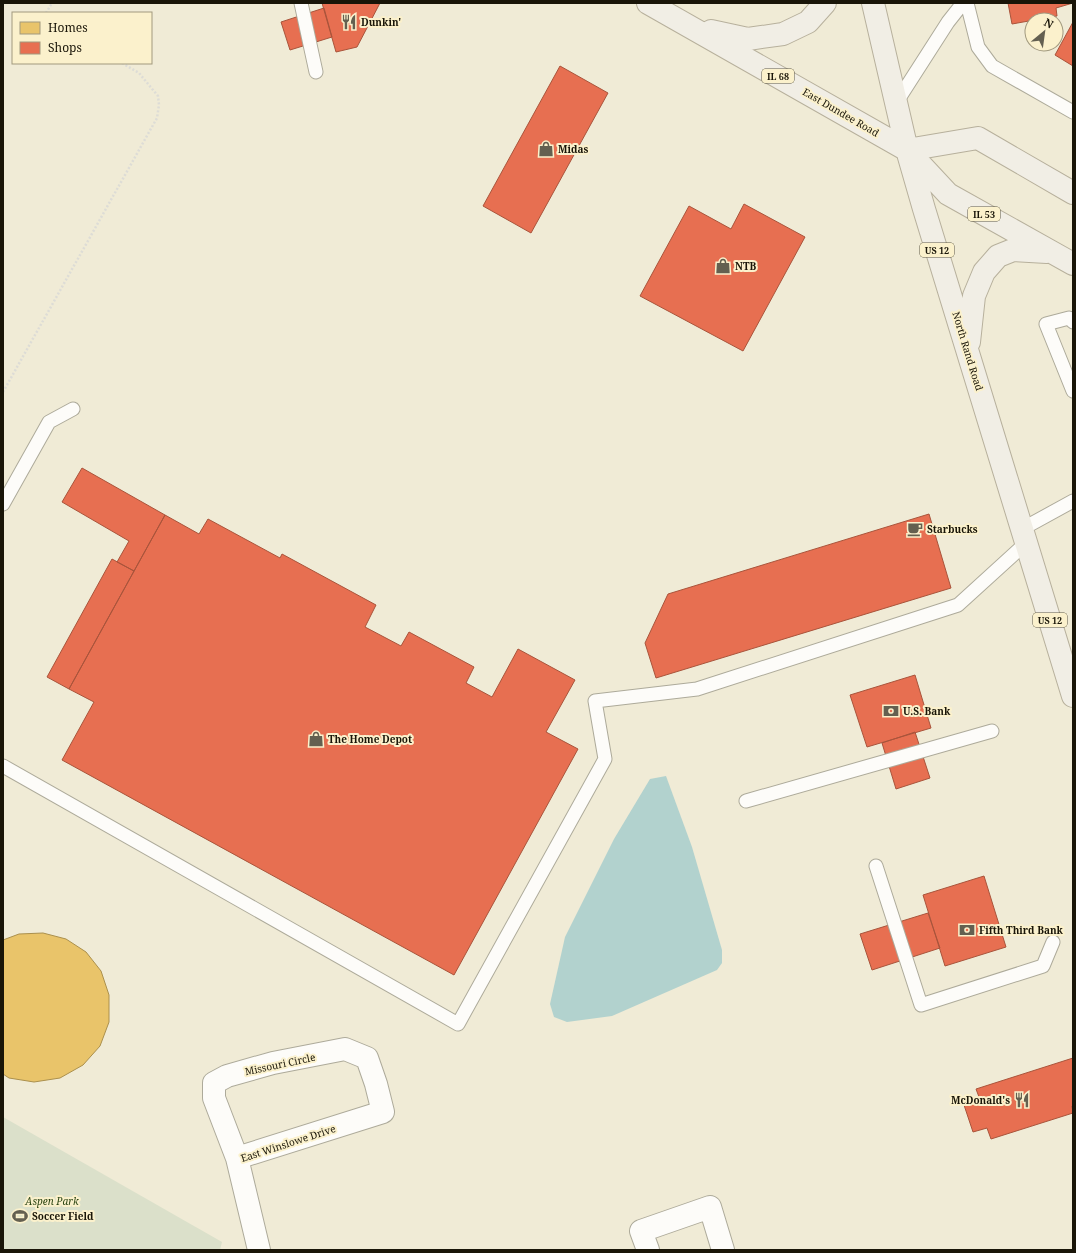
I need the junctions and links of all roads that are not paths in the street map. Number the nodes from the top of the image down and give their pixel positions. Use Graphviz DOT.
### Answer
graph roads {
  1 [pos="300,3"];
  2 [pos="648,3"];
  3 [pos="825,3"];
  4 [pos="873,3"];
  5 [pos="963,3"];
  6 [pos="967,3"];
  7 [pos="687,25"];
  8 [pos="316,72"];
  9 [pos="896,103"];
  10 [pos="1073,112"];
  11 [pos="907,150"];
  12 [pos="1073,193"];
  13 [pos="1052,252"];
  14 [pos="1073,264"];
  15 [pos="1073,322"];
  16 [pos="968,351"];
  17 [pos="1073,391"];
  18 [pos="73,409"];
  19 [pos="1073,501"];
  20 [pos="3,504"];
  21 [pos="1024,536"];
  22 [pos="1073,696"];
  23 [pos="992,731"];
  24 [pos="3,766"];
  25 [pos="746,801"];
  26 [pos="876,866"];
  27 [pos="1054,942"];
  28 [pos="383,1112"];
  29 [pos="237,1158"];
  30 [pos="259,1250"];
  31 [pos="648,1250"];
  32 [pos="723,1250"];
  1 -- 8 [label="lane"];
  2 -- 7 [label="main road, East Dundee Road / IL 68"];
  3 -- 7 [label="main road"];
  4 -- 9 [label="main road, North Rand Road / US 12"];
  5 -- 9 [label="lane"];
  6 -- 10 [label="lane"];
  7 -- 11 [label="main road, East Dundee Road / IL 68"];
  9 -- 11 [label="main road, North Rand Road / US 12"];
  11 -- 12 [label="main road"];
  11 -- 13 [label="main road, East Dundee Road / IL 53"];
  11 -- 16 [label="main road, North Rand Road / US 12"];
  13 -- 14 [label="main road, East Dundee Road / IL 53"];
  13 -- 16 [label="main road"];
  15 -- 17 [label="lane"];
  16 -- 21 [label="main road, North Rand Road / US 12"];
  18 -- 20 [label="lane"];
  19 -- 21 [label="lane"];
  21 -- 22 [label="main road, North Rand Road / US 12"];
  21 -- 24 [label="lane"];
  23 -- 25 [label="lane"];
  26 -- 27 [label="lane"];
  28 -- 29 [label="street, East Winslowe Drive"];
  28 -- 29 [label="street, Missouri Circle"];
  29 -- 30 [label="street, East Winslowe Drive"];
  31 -- 32 [label="street"];
}
